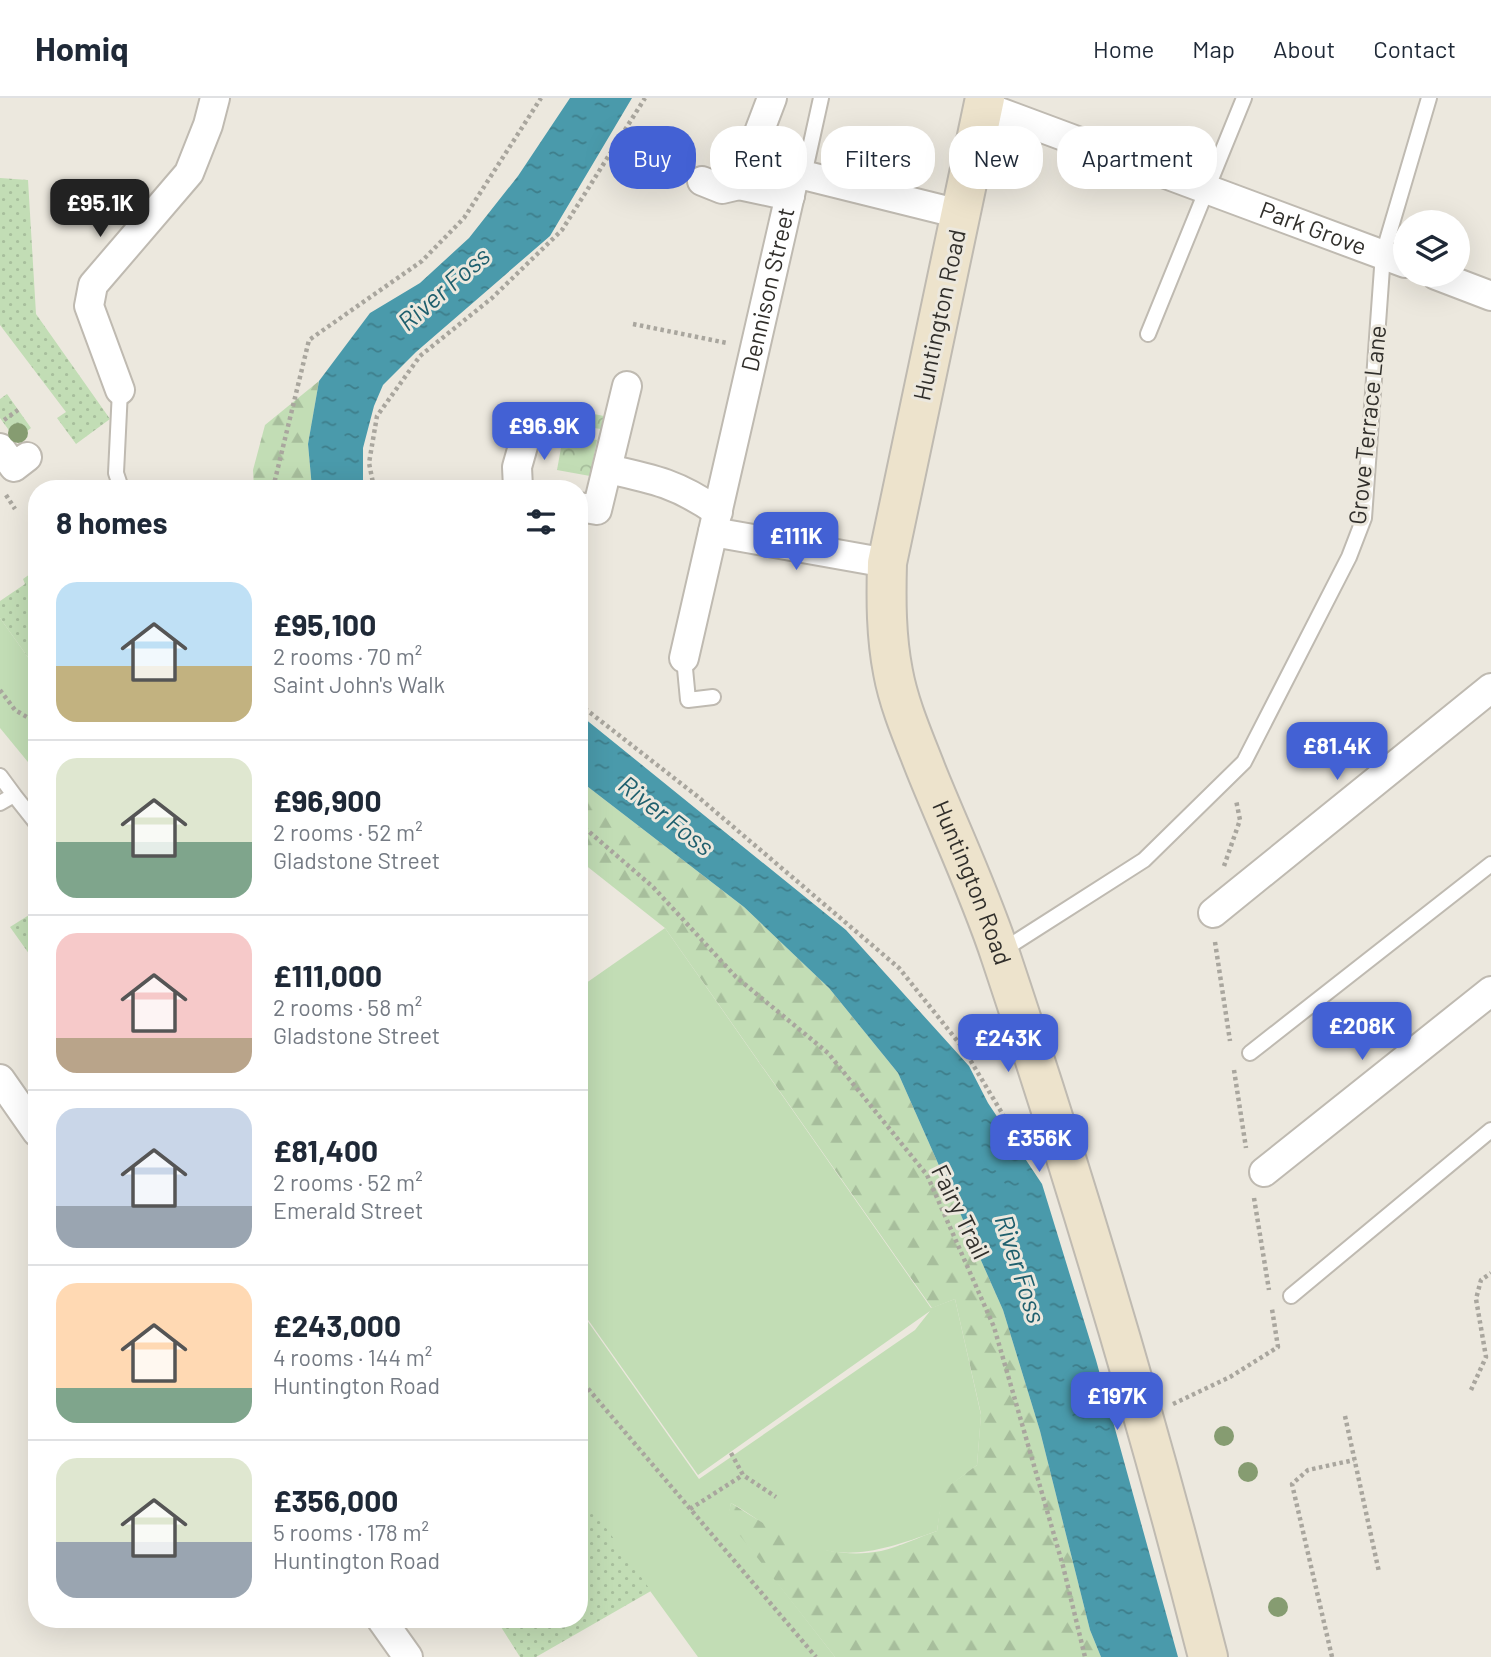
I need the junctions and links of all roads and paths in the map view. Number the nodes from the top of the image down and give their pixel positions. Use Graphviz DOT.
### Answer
graph roads {
  1 [pos="215,98"];
  2 [pos="541,98"];
  3 [pos="645,98"];
  4 [pos="772,98"];
  5 [pos="821,98"];
  6 [pos="1244,98"];
  7 [pos="1429,98"];
  8 [pos="984,102"];
  9 [pos="626,126"];
  10 [pos="761,126"];
  11 [pos="1057,130"];
  12 [pos="807,149"];
  13 [pos="609,153"];
  14 [pos="1217,161"];
  15 [pos="702,181"];
  16 [pos="710,184"];
  17 [pos="807,188"];
  18 [pos="796,189"];
  19 [pos="1205,189"];
  20 [pos="1211,189"];
  21 [pos="1405,210"];
  22 [pos="960,214"];
  23 [pos="1393,259"];
  24 [pos="1393,268"];
  25 [pos="1467,287"];
  26 [pos="1491,296"];
  27 [pos="633,324"];
  28 [pos="1148,334"];
  29 [pos="755,349"];
  30 [pos="627,386"];
  31 [pos="120,390"];
  32 [pos="18,410"];
  33 [pos="0,423"];
  34 [pos="527,432"];
  35 [pos="608,469"];
  36 [pos="118,480"];
  37 [pos="275,480"];
  38 [pos="372,480"];
  39 [pos="518,480"];
  40 [pos="588,508"];
  41 [pos="716,522"];
  42 [pos="887,563"];
  43 [pos="684,658"];
  44 [pos="1491,688"];
  45 [pos="0,690"];
  46 [pos="713,697"];
  47 [pos="588,711"];
  48 [pos="28,718"];
  49 [pos="1244,762"];
  50 [pos="0,776"];
  51 [pos="14,794"];
  52 [pos="0,803"];
  53 [pos="28,812"];
  54 [pos="588,831"];
  55 [pos="1491,864"];
  56 [pos="1213,913"];
  57 [pos="999,952"];
  58 [pos="1491,991"];
  59 [pos="1231,1046"];
  60 [pos="1250,1053"];
  61 [pos="1233,1059"];
  62 [pos="0,1079"];
  63 [pos="28,1119"];
  64 [pos="1491,1130"];
  65 [pos="1030,1161"];
  66 [pos="1255,1174"];
  67 [pos="1491,1273"];
  68 [pos="1269,1294"];
  69 [pos="1291,1296"];
  70 [pos="1272,1308"];
  71 [pos="588,1389"];
  72 [pos="1471,1390"];
  73 [pos="1140,1408"];
  74 [pos="1345,1416"];
  75 [pos="730,1453"];
  76 [pos="1354,1460"];
  77 [pos="743,1475"];
  78 [pos="776,1497"];
  79 [pos="690,1509"];
  80 [pos="1379,1572"];
  81 [pos="387,1628"];
  82 [pos="408,1657"];
  83 [pos="816,1657"];
  84 [pos="1085,1657"];
  85 [pos="1208,1657"];
  86 [pos="1332,1657"];
  1 -- 31 [label="street"];
  2 -- 37 [label="path"];
  3 -- 9 [label="path"];
  4 -- 10 [label="street"];
  5 -- 12 [label="lane"];
  6 -- 14 [label="lane"];
  7 -- 21 [label="lane, Grove Terrace Lane"];
  8 -- 11 [label="street, Park Grove"];
  8 -- 22 [label="street, Huntington Road"];
  13 -- 38 [label="path"];
  15 -- 16 [label="street"];
  17 -- 22 [label="street, Dennison Street"];
  18 -- 29 [label="street, Dennison Street"];
  19 -- 28 [label="lane"];
  20 -- 23 [label="street, Park Grove"];
  22 -- 42 [label="street, Huntington Road"];
  24 -- 49 [label="lane, Grove Terrace Lane"];
  25 -- 26 [label="street"];
  27 -- 29 [label="path"];
  29 -- 41 [label="street, Dennison Street"];
  30 -- 35 [label="street"];
  31 -- 36 [label="lane"];
  32 -- 33 [label="path"];
  34 -- 39 [label="street"];
  35 -- 40 [label="street"];
  35 -- 41 [label="street"];
  41 -- 42 [label="street"];
  41 -- 43 [label="street, Dennison Street"];
  42 -- 57 [label="street, Huntington Road"];
  43 -- 46 [label="lane"];
  44 -- 56 [label="street"];
  45 -- 48 [label="path"];
  47 -- 65 [label="path"];
  49 -- 56 [label="path"];
  49 -- 57 [label="lane, Grove Terrace Lane"];
  50 -- 51 [label="lane"];
  51 -- 52 [label="lane"];
  51 -- 53 [label="lane"];
  54 -- 84 [label="path, Fairy Trail"];
  55 -- 60 [label="lane"];
  56 -- 59 [label="path"];
  57 -- 73 [label="street, Huntington Road"];
  58 -- 66 [label="street"];
  61 -- 66 [label="path"];
  62 -- 63 [label="street"];
  64 -- 69 [label="lane"];
  66 -- 68 [label="path"];
  67 -- 72 [label="path"];
  70 -- 73 [label="path"];
  71 -- 79 [label="path"];
  73 -- 85 [label="street, Huntington Road"];
  74 -- 76 [label="path"];
  75 -- 77 [label="path"];
  76 -- 80 [label="path"];
  76 -- 86 [label="path"];
  77 -- 78 [label="path"];
  77 -- 79 [label="path"];
  79 -- 83 [label="path"];
  81 -- 82 [label="street"];
}
